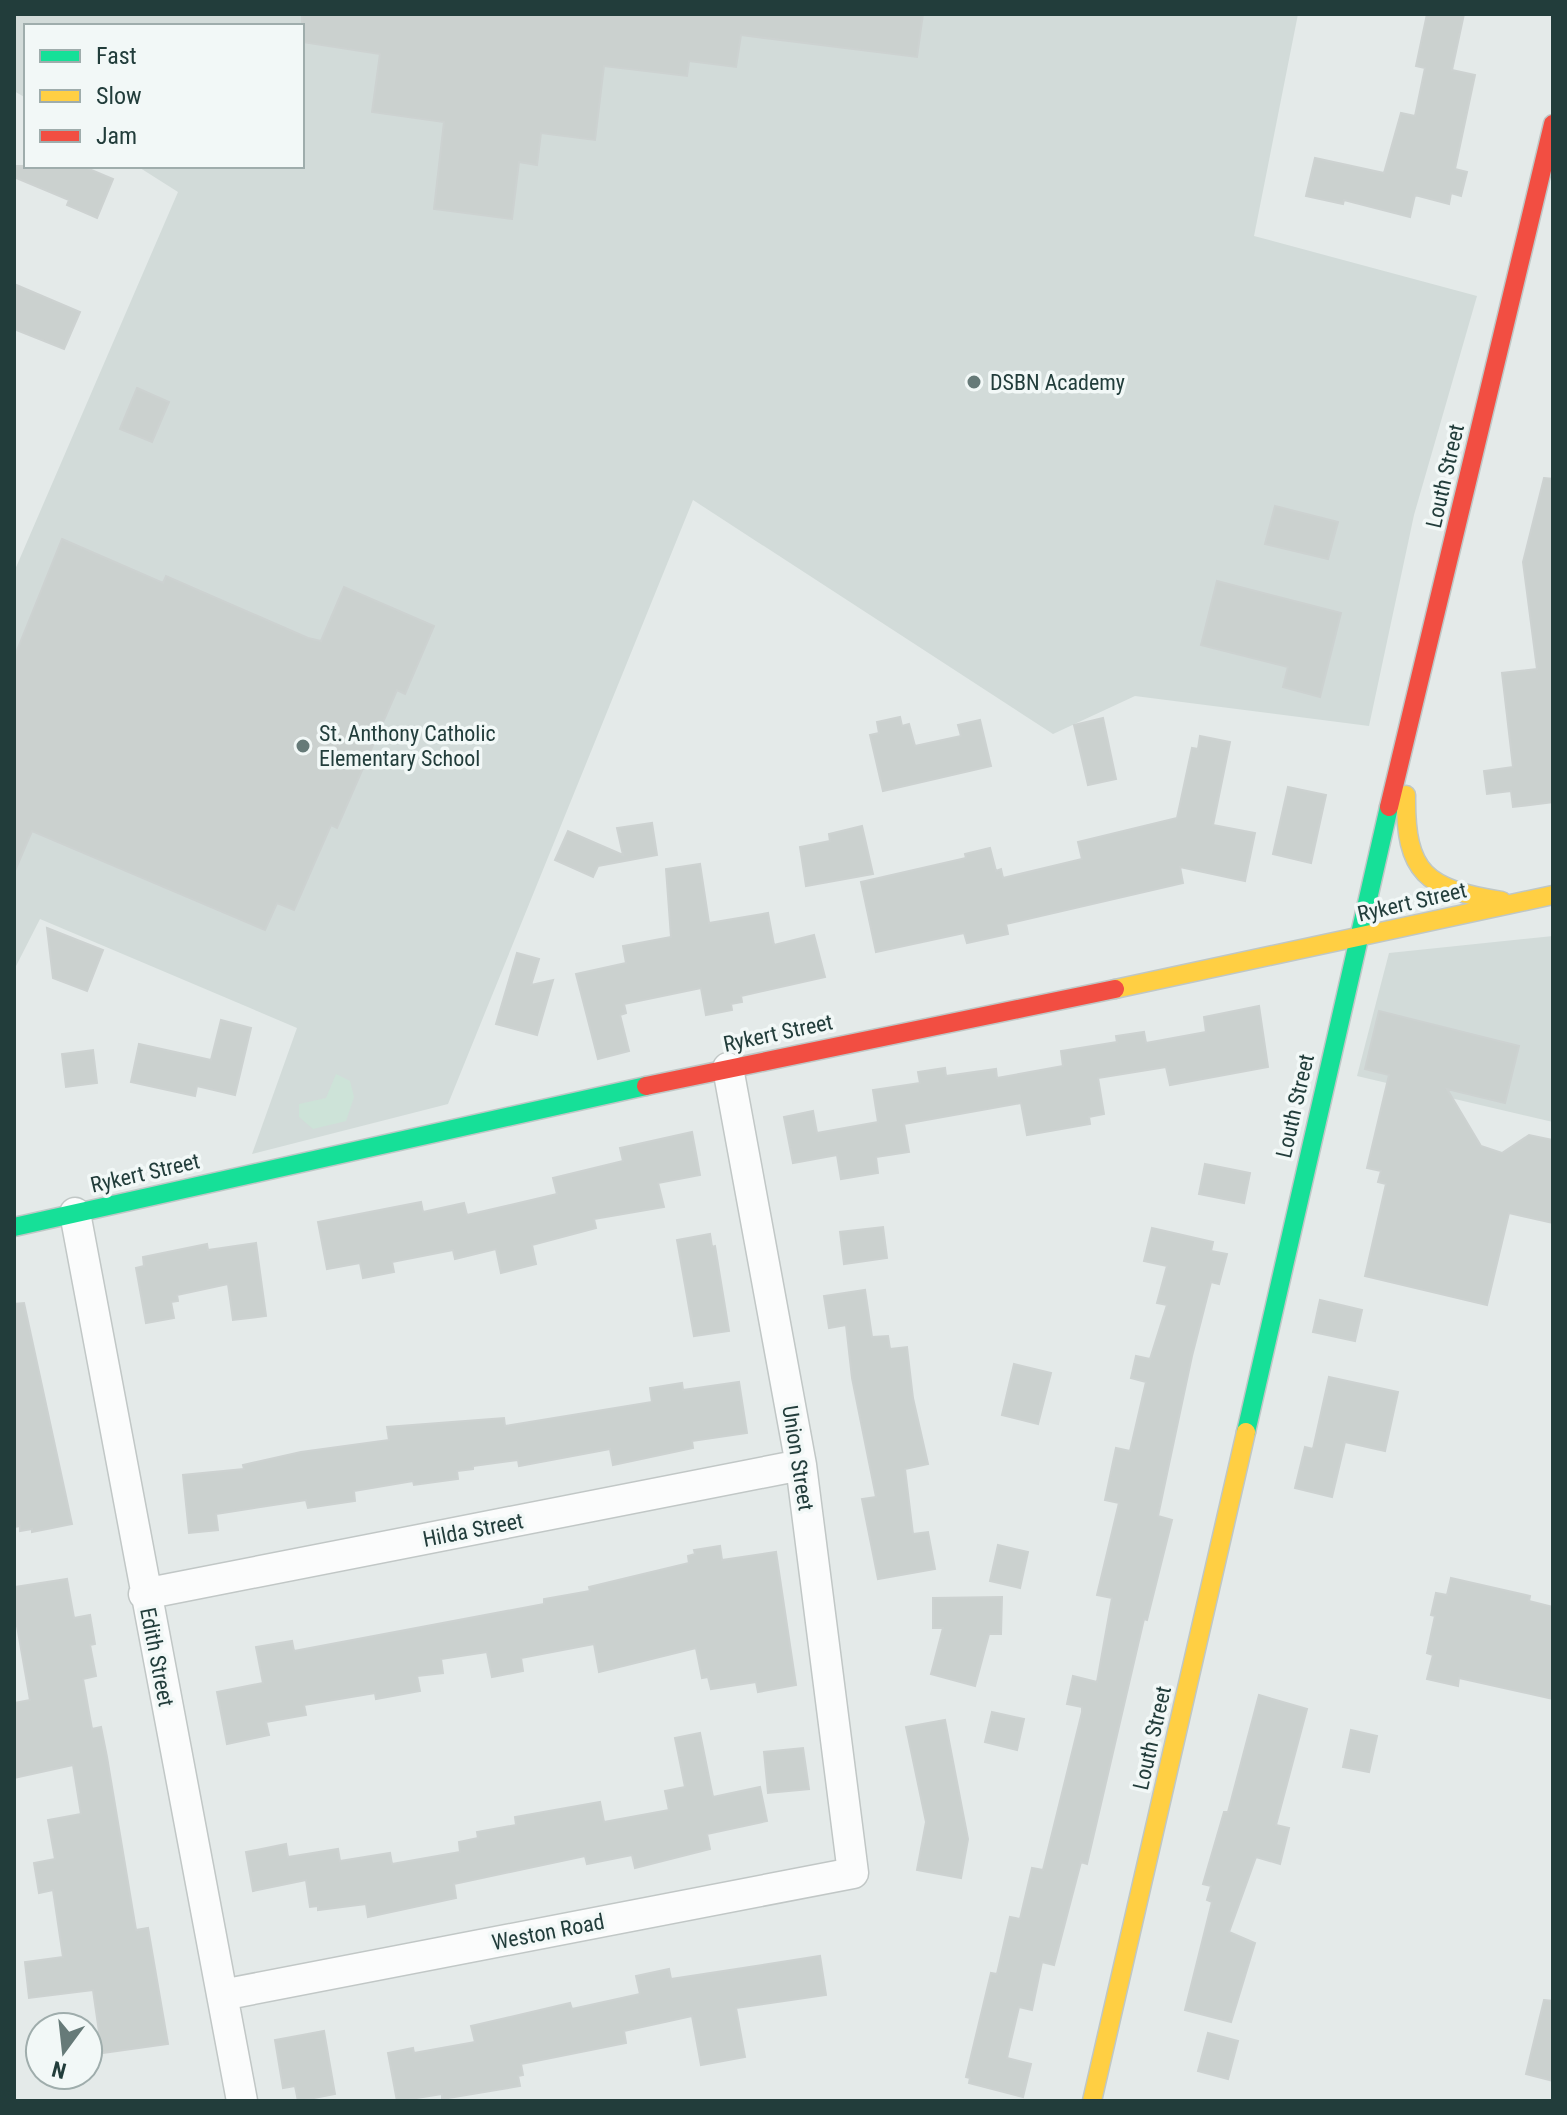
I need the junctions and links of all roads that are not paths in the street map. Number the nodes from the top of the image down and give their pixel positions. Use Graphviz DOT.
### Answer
graph roads {
  1 [pos="1553,124"];
  2 [pos="1408,726"];
  3 [pos="1553,895"];
  4 [pos="1515,902"];
  5 [pos="1359,939"];
  6 [pos="728,1068"];
  7 [pos="75,1213"];
  8 [pos="14,1227"];
  9 [pos="801,1465"];
  10 [pos="144,1594"];
  11 [pos="850,1851"];
  12 [pos="222,1995"];
  13 [pos="242,2101"];
  14 [pos="1092,2101"];
  1 -- 2 [label="main road, Louth Street"];
  2 -- 4 [label="main road"];
  2 -- 5 [label="main road, Louth Street"];
  3 -- 4 [label="main road, Rykert Street"];
  4 -- 5 [label="main road, Rykert Street"];
  5 -- 6 [label="main road, Rykert Street"];
  5 -- 14 [label="main road, Louth Street"];
  6 -- 7 [label="main road, Rykert Street"];
  6 -- 9 [label="street, Union Street"];
  7 -- 8 [label="main road, Rykert Street"];
  7 -- 10 [label="street, Edith Street"];
  9 -- 10 [label="street, Hilda Street"];
  9 -- 11 [label="street, Union Street"];
  10 -- 12 [label="street, Edith Street"];
  11 -- 12 [label="street, Weston Road"];
  12 -- 13 [label="street, Edith Street"];
}
